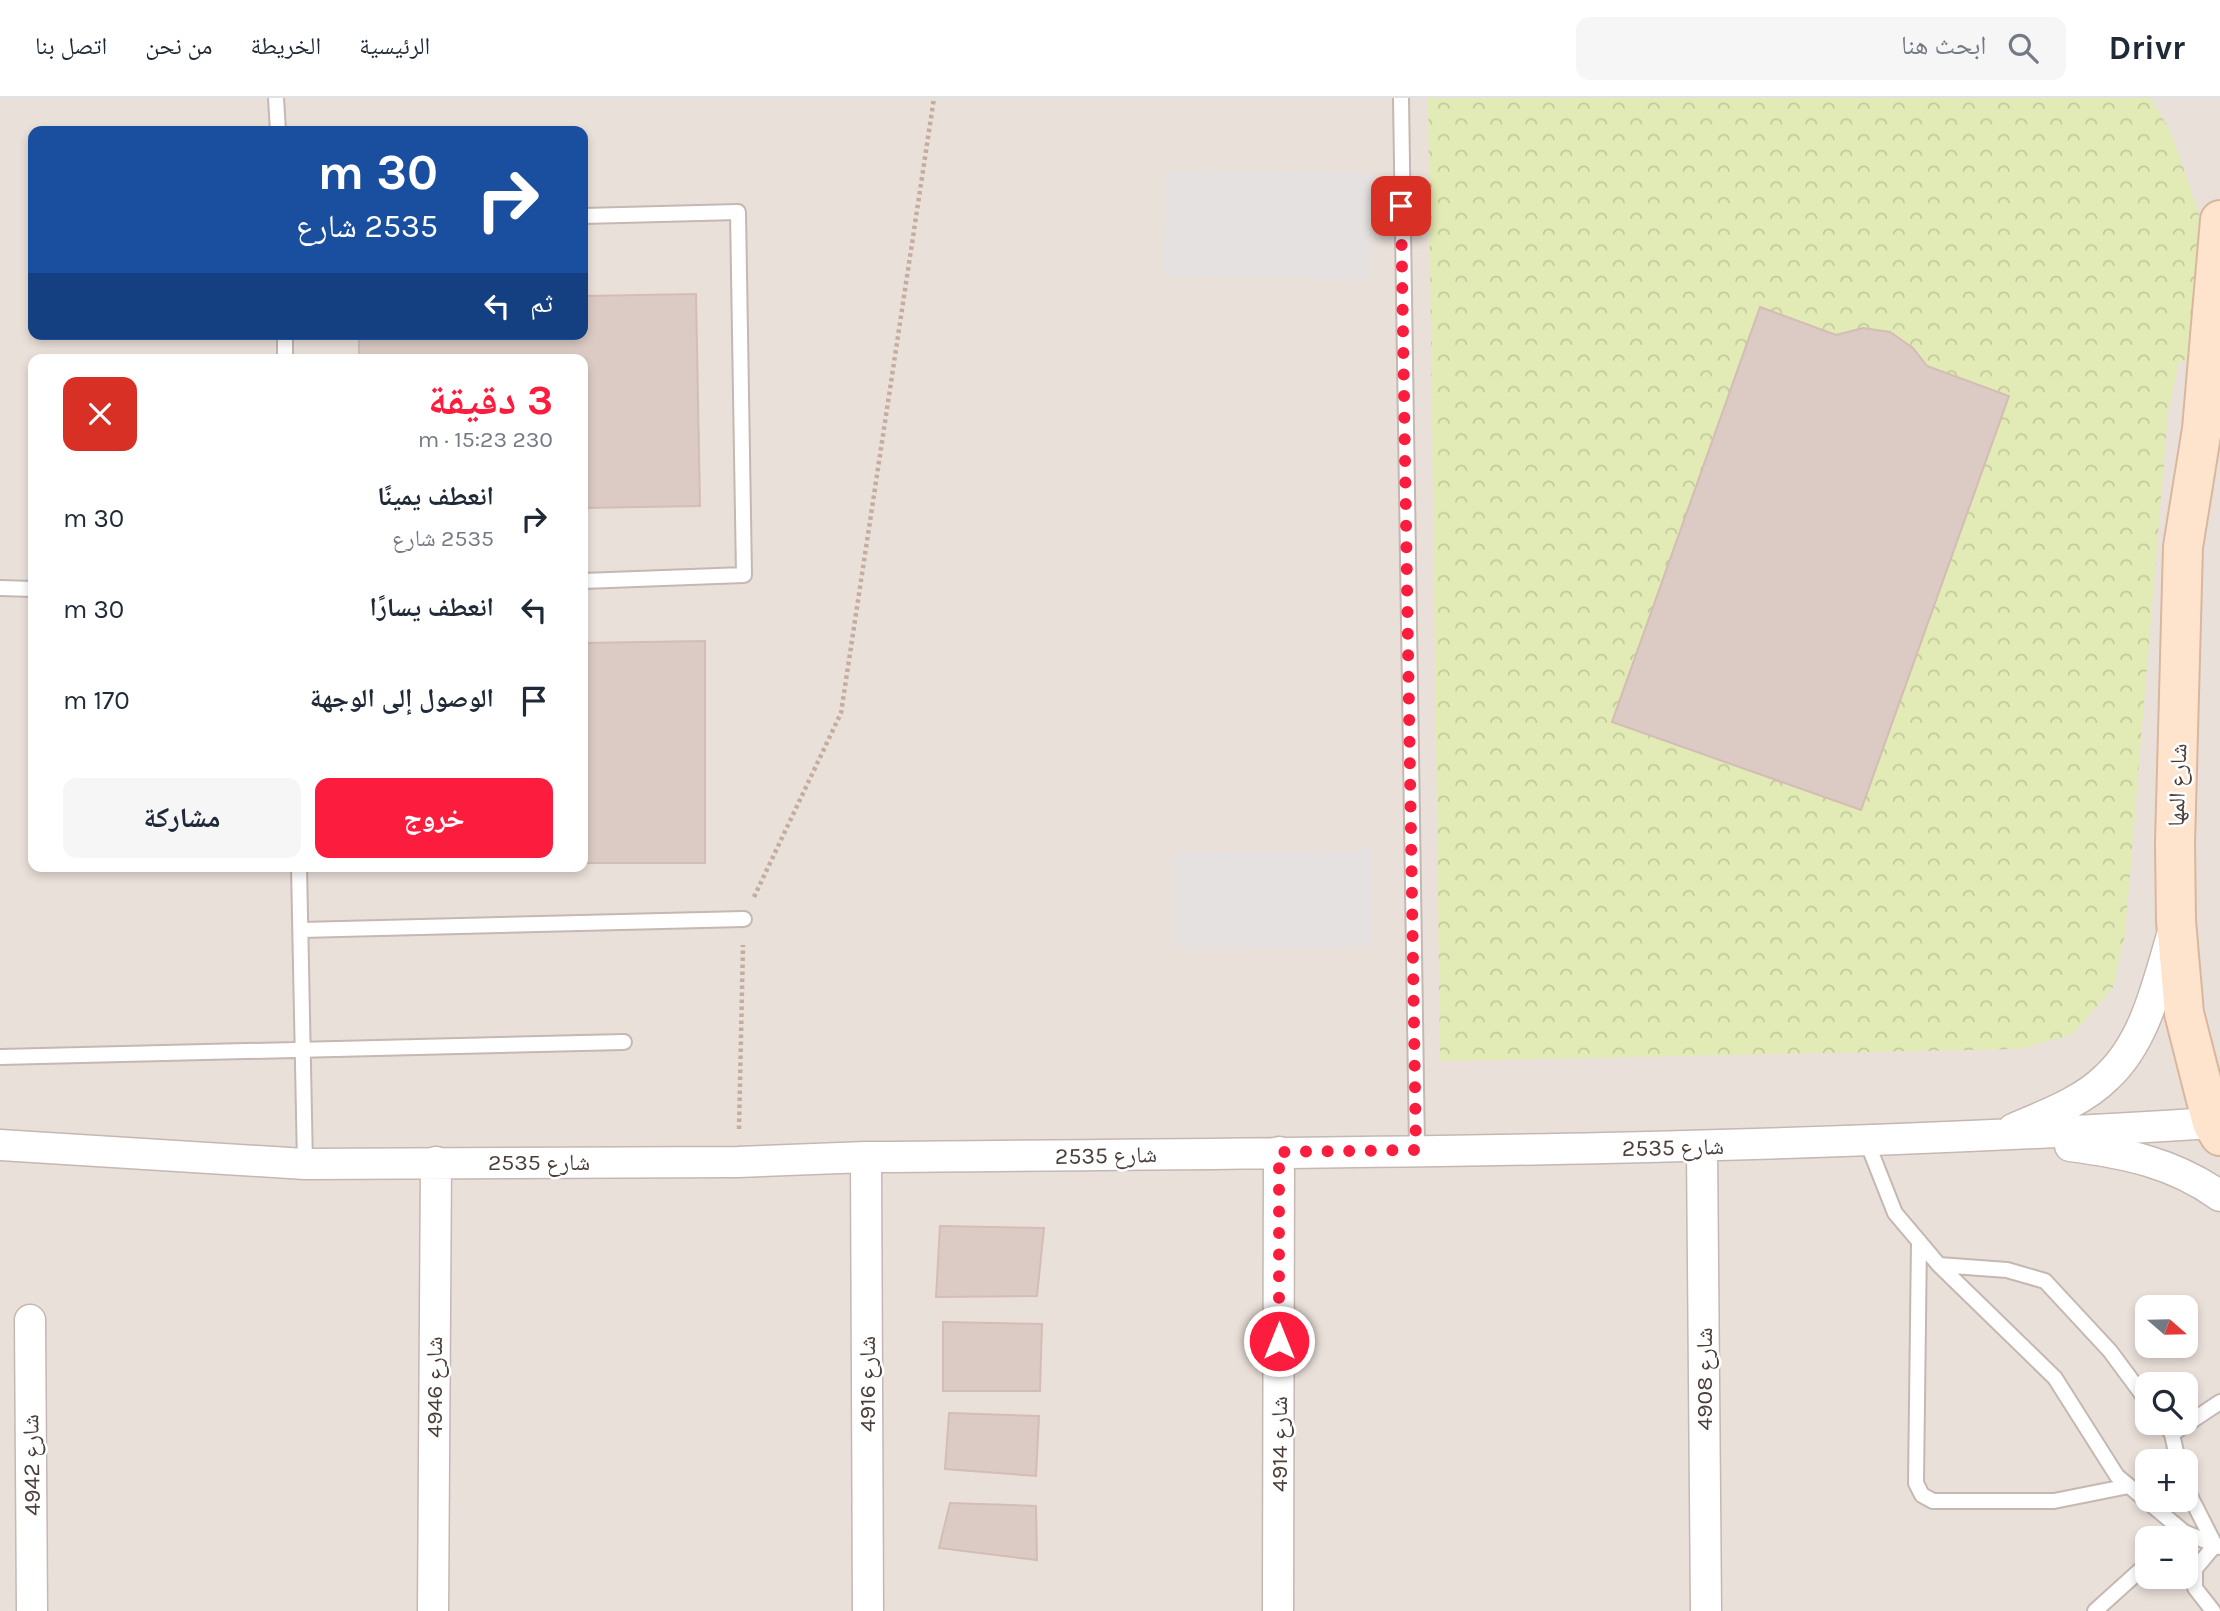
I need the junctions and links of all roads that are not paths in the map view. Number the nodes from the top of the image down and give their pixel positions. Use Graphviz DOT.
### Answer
graph roads {
  1 [pos="276,98"];
  2 [pos="1401,98"];
  3 [pos="278,126"];
  4 [pos="588,216"];
  5 [pos="2220,220"];
  6 [pos="2220,386"];
  7 [pos="2202,429"];
  8 [pos="588,581"];
  9 [pos="0,588"];
  10 [pos="28,589"];
  11 [pos="299,872"];
  12 [pos="744,919"];
  13 [pos="2176,922"];
  14 [pos="301,930"];
  15 [pos="624,1042"];
  16 [pos="303,1052"];
  17 [pos="0,1057"];
  18 [pos="2216,1130"];
  19 [pos="1993,1137"];
  20 [pos="1867,1142"];
  21 [pos="0,1145"];
  22 [pos="1702,1147"];
  23 [pos="1416,1150"];
  24 [pos="1279,1152"];
  25 [pos="866,1157"];
  26 [pos="436,1163"];
  27 [pos="305,1164"];
  28 [pos="2220,1196"];
  29 [pos="1919,1241"];
  30 [pos="1939,1265"];
  31 [pos="30,1320"];
  32 [pos="2135,1385"];
  33 [pos="2220,1402"];
  34 [pos="2198,1413"];
  35 [pos="2129,1486"];
  36 [pos="2198,1510"];
  37 [pos="2171,1526"];
  38 [pos="2198,1540"];
  39 [pos="2218,1546"];
  40 [pos="2135,1575"];
  41 [pos="32,1611"];
  42 [pos="433,1611"];
  43 [pos="869,1611"];
  44 [pos="1279,1611"];
  45 [pos="1706,1611"];
  46 [pos="2095,1611"];
  47 [pos="2213,1611"];
  1 -- 3 [label="lane"];
  2 -- 23 [label="lane"];
  4 -- 8 [label="lane"];
  5 -- 7 [label="street, شارع المها"];
  6 -- 7 [label="street, شارع المها"];
  7 -- 13 [label="street, شارع المها"];
  9 -- 10 [label="lane"];
  11 -- 14 [label="lane"];
  12 -- 14 [label="lane"];
  13 -- 18 [label="street, شارع المها"];
  13 -- 19 [label="street"];
  14 -- 16 [label="lane"];
  15 -- 16 [label="lane"];
  16 -- 17 [label="lane"];
  16 -- 27 [label="lane"];
  18 -- 19 [label="street, 2535 شارع"];
  19 -- 20 [label="street, 2535 شارع"];
  19 -- 28 [label="street"];
  20 -- 22 [label="street, 2535 شارع"];
  20 -- 29 [label="lane"];
  21 -- 27 [label="street, 2535 شارع"];
  22 -- 23 [label="street, 2535 شارع"];
  22 -- 45 [label="street, 4908 شارع"];
  23 -- 24 [label="street, 2535 شارع"];
  24 -- 25 [label="street, 2535 شارع"];
  24 -- 44 [label="street, 4914 شارع"];
  25 -- 26 [label="street, 2535 شارع"];
  25 -- 43 [label="street, 4916 شارع"];
  26 -- 27 [label="street, 2535 شارع"];
  26 -- 42 [label="street, 4946 شارع"];
  29 -- 30 [label="lane"];
  29 -- 35 [label="lane"];
  30 -- 32 [label="lane"];
  30 -- 35 [label="lane"];
  31 -- 41 [label="street, 4942 شارع"];
  33 -- 34 [label="lane"];
  35 -- 37 [label="lane"];
  36 -- 39 [label="lane"];
  38 -- 39 [label="lane"];
  39 -- 47 [label="lane"];
  40 -- 46 [label="lane"];
}
